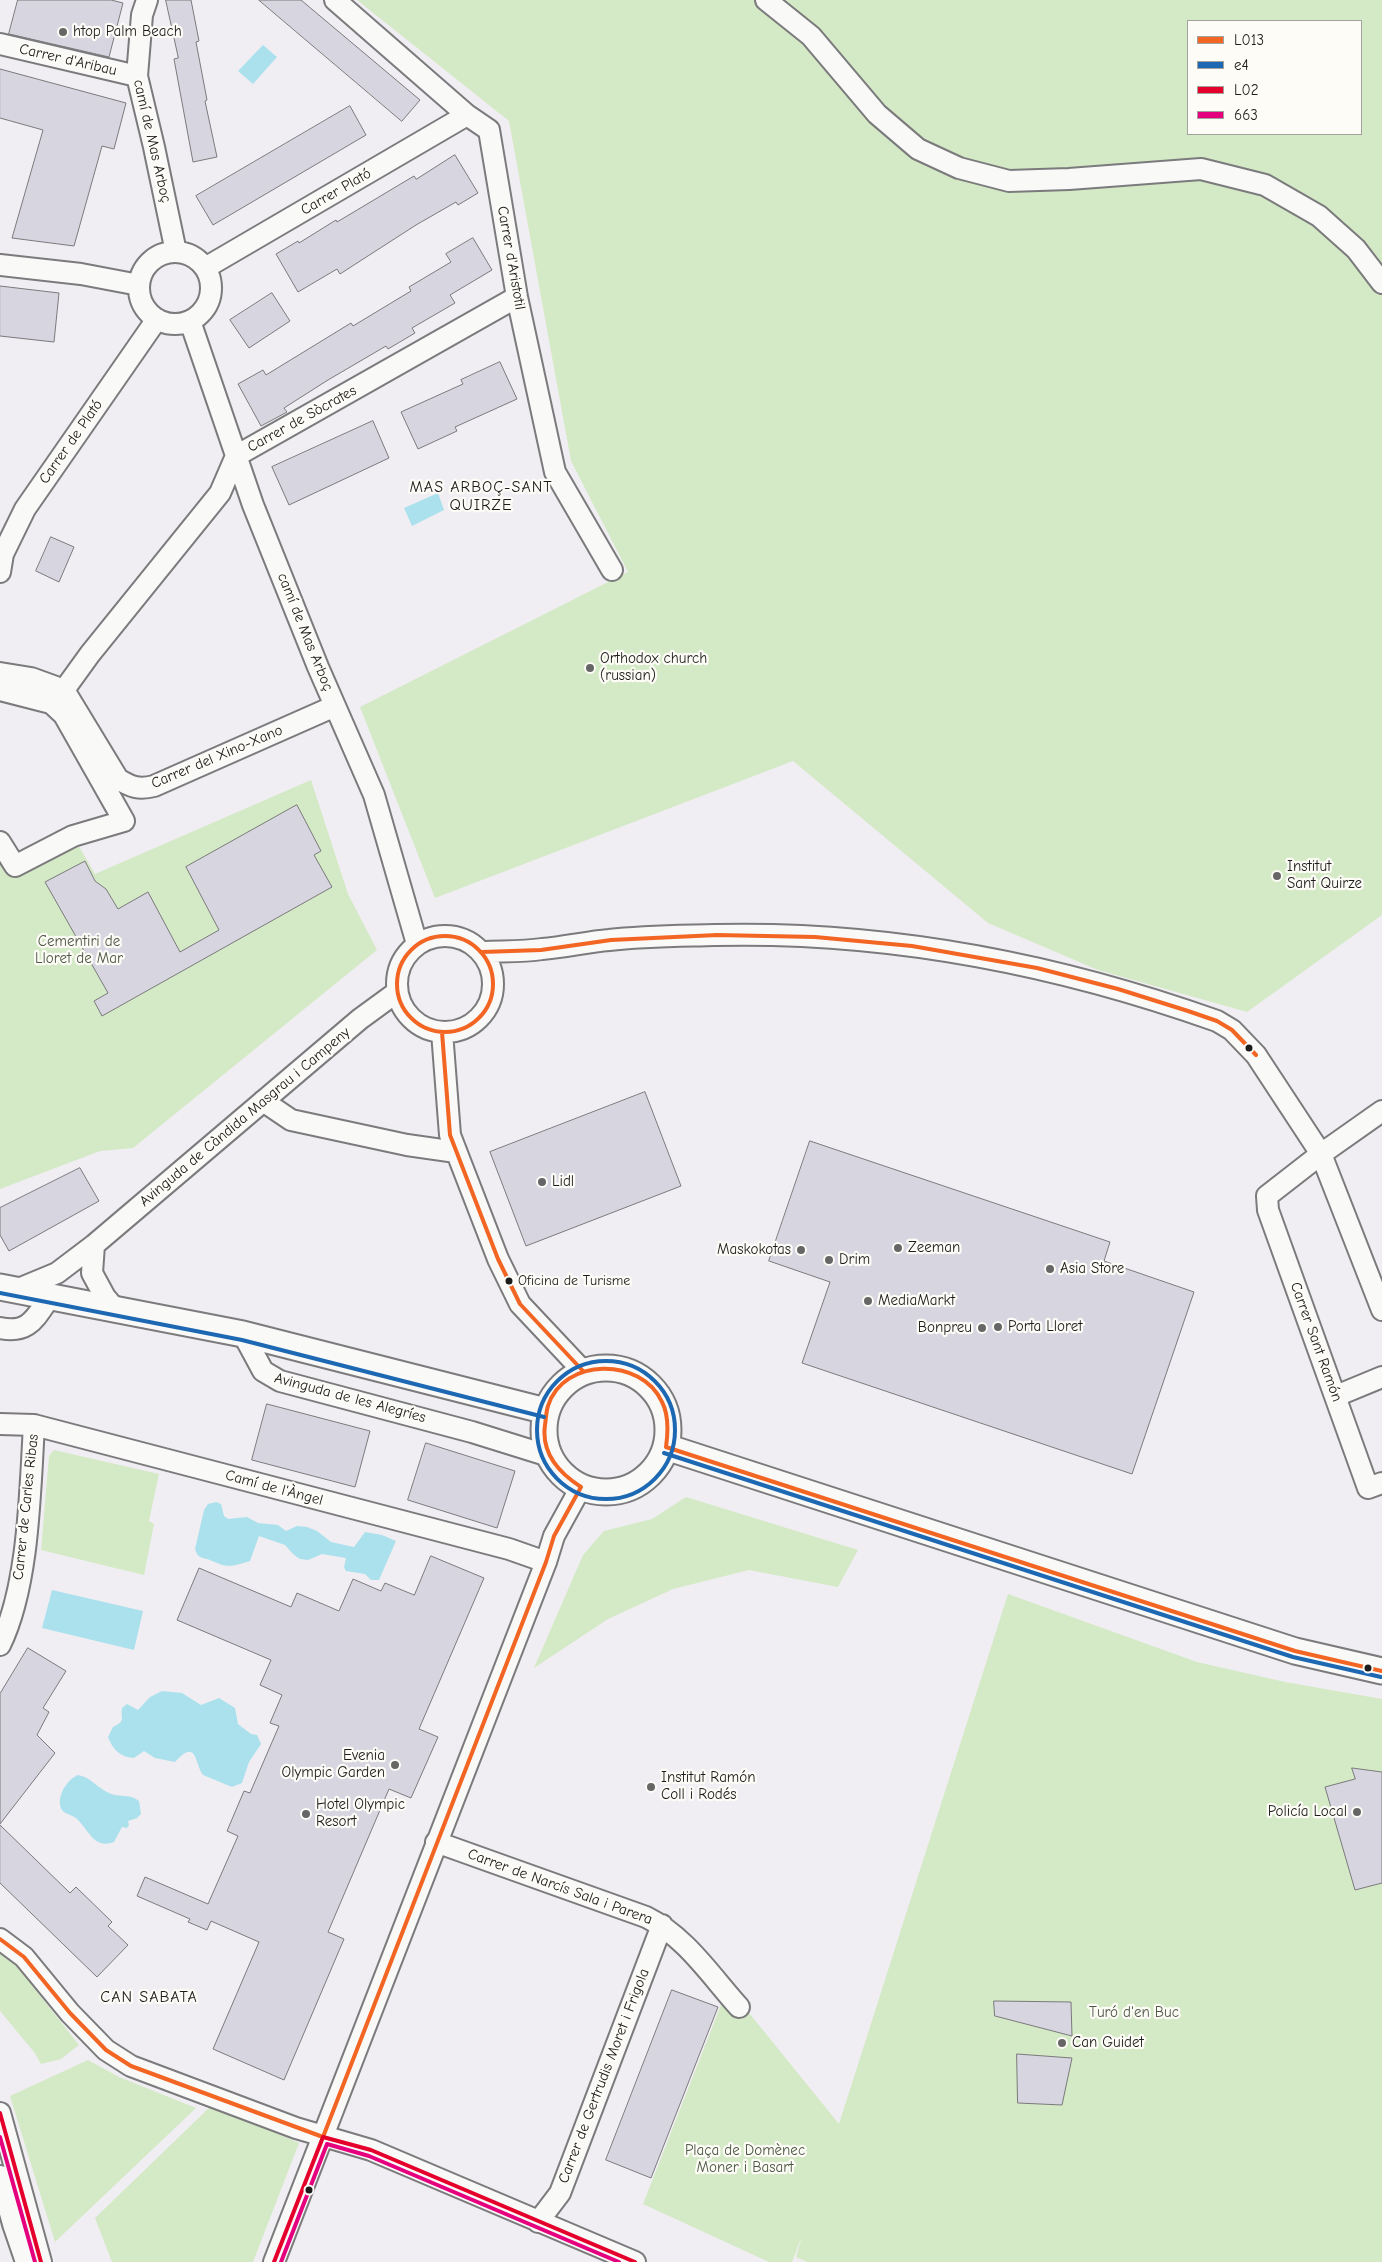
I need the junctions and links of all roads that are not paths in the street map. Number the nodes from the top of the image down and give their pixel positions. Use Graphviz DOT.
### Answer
graph roads {
  1 [pos="147,0"];
  2 [pos="335,0"];
  3 [pos="766,0"];
  4 [pos="0,44"];
  5 [pos="137,76"];
  6 [pos="467,115"];
  7 [pos="176,252"];
  8 [pos="0,265"];
  9 [pos="205,268"];
  10 [pos="1382,283"];
  11 [pos="139,285"];
  12 [pos="517,297"];
  13 [pos="157,319"];
  14 [pos="190,321"];
  15 [pos="236,456"];
  16 [pos="612,570"];
  17 [pos="0,572"];
  18 [pos="0,673"];
  19 [pos="0,690"];
  20 [pos="64,690"];
  21 [pos="335,706"];
  22 [pos="0,842"];
  23 [pos="417,944"];
  24 [pos="482,952"];
  25 [pos="397,992"];
  26 [pos="442,1032"];
  27 [pos="263,1101"];
  28 [pos="1382,1111"];
  29 [pos="456,1152"];
  30 [pos="1321,1154"];
  31 [pos="94,1245"];
  32 [pos="8,1288"];
  33 [pos="50,1297"];
  34 [pos="116,1310"];
  35 [pos="1382,1310"];
  36 [pos="0,1328"];
  37 [pos="243,1334"];
  38 [pos="583,1371"];
  39 [pos="1382,1377"];
  40 [pos="1336,1396"];
  41 [pos="546,1411"];
  42 [pos="0,1424"];
  43 [pos="34,1425"];
  44 [pos="666,1446"];
  45 [pos="549,1456"];
  46 [pos="1375,1485"];
  47 [pos="580,1487"];
  48 [pos="546,1562"];
  49 [pos="0,1645"];
  50 [pos="1382,1671"];
  51 [pos="436,1842"];
  52 [pos="662,1925"];
  53 [pos="0,1939"];
  54 [pos="738,2008"];
  55 [pos="0,2113"];
  56 [pos="323,2136"];
  57 [pos="0,2176"];
  58 [pos="538,2222"];
  59 [pos="26,2262"];
  60 [pos="41,2262"];
  61 [pos="274,2262"];
  62 [pos="634,2262"];
  1 -- 5 [label="street, camí de Mas Arboç"];
  2 -- 6 [label="street, Carrer d'Aristotil"];
  3 -- 10 [label="street"];
  4 -- 5 [label="street, Carrer d'Aribau"];
  5 -- 7 [label="street, camí de Mas Arboç"];
  6 -- 9 [label="street, Carrer Plató"];
  6 -- 12 [label="street, Carrer d'Aristotil"];
  7 -- 9 [label="street"];
  7 -- 11 [label="street"];
  8 -- 11 [label="street"];
  9 -- 14 [label="street"];
  11 -- 13 [label="street"];
  12 -- 15 [label="street, Carrer de Sòcrates"];
  12 -- 16 [label="street, Carrer d'Aristotil"];
  13 -- 14 [label="street"];
  13 -- 17 [label="street, Carrer de Plató"];
  14 -- 15 [label="street, camí de Mas Arboç"];
  15 -- 20 [label="street, Carrer de Sòcrates"];
  15 -- 21 [label="street, camí de Mas Arboç"];
  18 -- 20 [label="street"];
  19 -- 22 [label="street"];
  20 -- 21 [label="street, Carrer del Xino-Xano"];
  21 -- 23 [label="street, camí de Mas Arboç"];
  23 -- 24 [label="street"];
  23 -- 25 [label="street"];
  24 -- 26 [label="street"];
  24 -- 30 [label="street"];
  25 -- 26 [label="street"];
  25 -- 27 [label="street, Avinguda de Càndida Masgrau i Campeny"];
  26 -- 29 [label="street"];
  27 -- 29 [label="street"];
  27 -- 31 [label="street, Avinguda de Càndida Masgrau i Campeny"];
  28 -- 30 [label="street"];
  29 -- 38 [label="street"];
  30 -- 35 [label="street"];
  30 -- 40 [label="street, Carrer Sant Ramón"];
  31 -- 32 [label="street, Avinguda de Càndida Masgrau i Campeny"];
  31 -- 34 [label="street"];
  32 -- 33 [label="main road"];
  33 -- 34 [label="main road"];
  33 -- 36 [label="street"];
  34 -- 37 [label="main road"];
  37 -- 41 [label="main road"];
  37 -- 45 [label="street, Avinguda de les Alegríes"];
  38 -- 41 [label="main road"];
  38 -- 44 [label="main road"];
  39 -- 40 [label="street"];
  40 -- 46 [label="street, Carrer Sant Ramón"];
  41 -- 45 [label="main road"];
  42 -- 43 [label="street, Camí de l'Àngel"];
  43 -- 48 [label="street, Camí de l'Àngel"];
  43 -- 49 [label="street, Carrer de Carles Ribas"];
  44 -- 47 [label="main road"];
  44 -- 50 [label="main road"];
  45 -- 47 [label="main road"];
  47 -- 48 [label="street"];
  48 -- 51 [label="street"];
  51 -- 52 [label="street, Carrer de Narcís Sala i Parera"];
  51 -- 56 [label="street"];
  52 -- 54 [label="street, Carrer de Narcís Sala i Parera"];
  52 -- 58 [label="street, Carrer de Gertrudis Moret i Frigola"];
  53 -- 56 [label="street"];
  55 -- 60 [label="street"];
  56 -- 58 [label="street"];
  56 -- 61 [label="street"];
  57 -- 59 [label="street"];
  58 -- 62 [label="street"];
}
